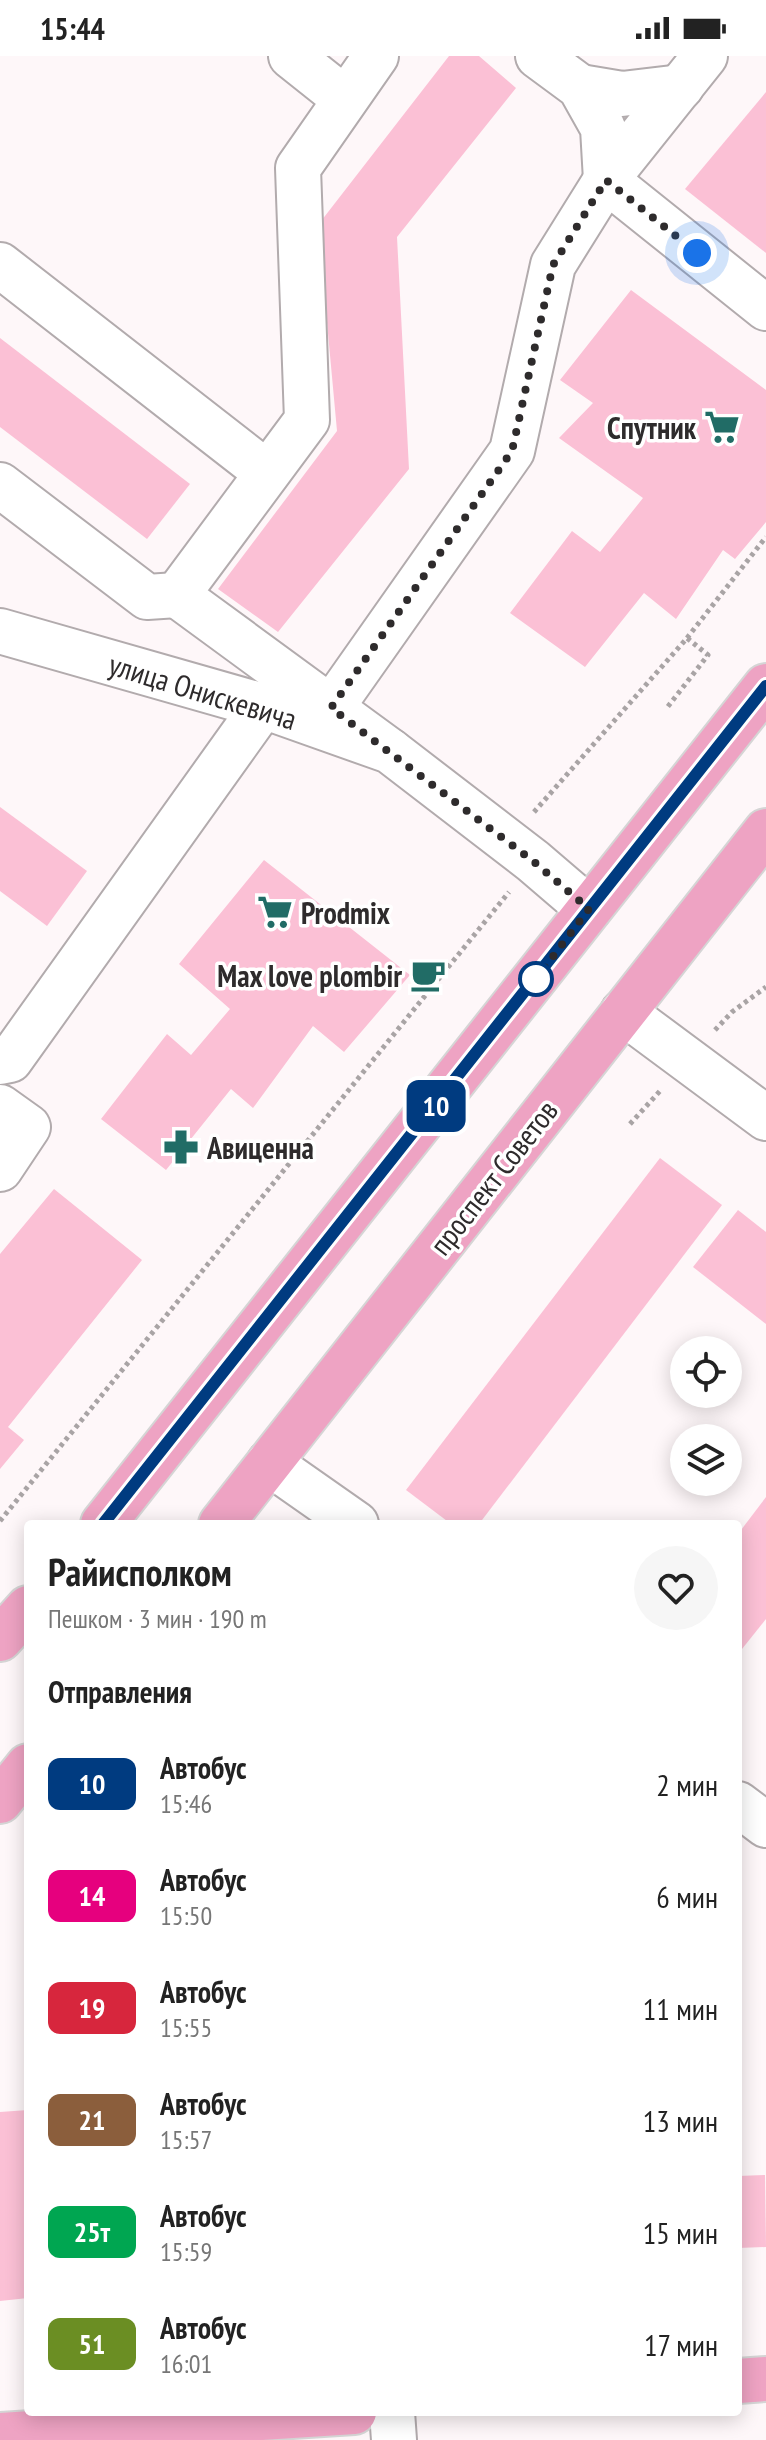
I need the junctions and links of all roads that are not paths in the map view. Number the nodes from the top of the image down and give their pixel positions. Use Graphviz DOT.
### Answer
graph roads {
  1 [pos="291,56"];
  2 [pos="376,56"];
  3 [pos="538,56"];
  4 [pos="693,71"];
  5 [pos="580,87"];
  6 [pos="345,99"];
  7 [pos="606,180"];
  8 [pos="0,265"];
  9 [pos="766,308"];
  10 [pos="267,473"];
  11 [pos="0,485"];
  12 [pos="177,595"];
  13 [pos="0,631"];
  14 [pos="766,686"];
  15 [pos="263,706"];
  16 [pos="331,708"];
  17 [pos="390,751"];
  18 [pos="766,831"];
  19 [pos="589,909"];
  20 [pos="623,1012"];
  21 [pos="0,1062"];
  22 [pos="0,1107"];
  23 [pos="766,1118"];
  24 [pos="0,1169"];
  25 [pos="269,1463"];
  26 [pos="106,1520"];
  27 [pos="224,1520"];
  28 [pos="350,1520"];
  29 [pos="24,1612"];
  30 [pos="0,1639"];
  31 [pos="24,1771"];
  32 [pos="0,1801"];
  33 [pos="742,1807"];
  34 [pos="766,1825"];
  35 [pos="766,2379"];
  36 [pos="742,2381"];
  37 [pos="292,2416"];
  38 [pos="392,2416"];
  39 [pos="0,2435"];
  40 [pos="394,2440"];
  1 -- 6 [label="street"];
  2 -- 6 [label="street"];
  3 -- 5 [label="street"];
  4 -- 5 [label="street"];
  4 -- 7 [label="street"];
  5 -- 7 [label="street"];
  6 -- 10 [label="street"];
  7 -- 9 [label="street"];
  7 -- 16 [label="street"];
  8 -- 10 [label="street"];
  10 -- 12 [label="street"];
  11 -- 12 [label="street"];
  12 -- 16 [label="street"];
  13 -- 15 [label="street, улица Онискевича"];
  14 -- 19 [label="main road"];
  15 -- 17 [label="street, улица Онискевича"];
  15 -- 21 [label="street"];
  16 -- 17 [label="street"];
  17 -- 19 [label="street, улица Онискевича"];
  18 -- 20 [label="main road, проспект Советов"];
  19 -- 26 [label="main road"];
  20 -- 23 [label="street"];
  20 -- 25 [label="main road, проспект Советов"];
  22 -- 24 [label="street"];
  25 -- 27 [label="main road, проспект Советов"];
  25 -- 28 [label="street"];
  29 -- 30 [label="main road"];
  31 -- 32 [label="main road"];
  33 -- 34 [label="street"];
  35 -- 36 [label="main road"];
  37 -- 39 [label="main road"];
  38 -- 40 [label="street"];
}
